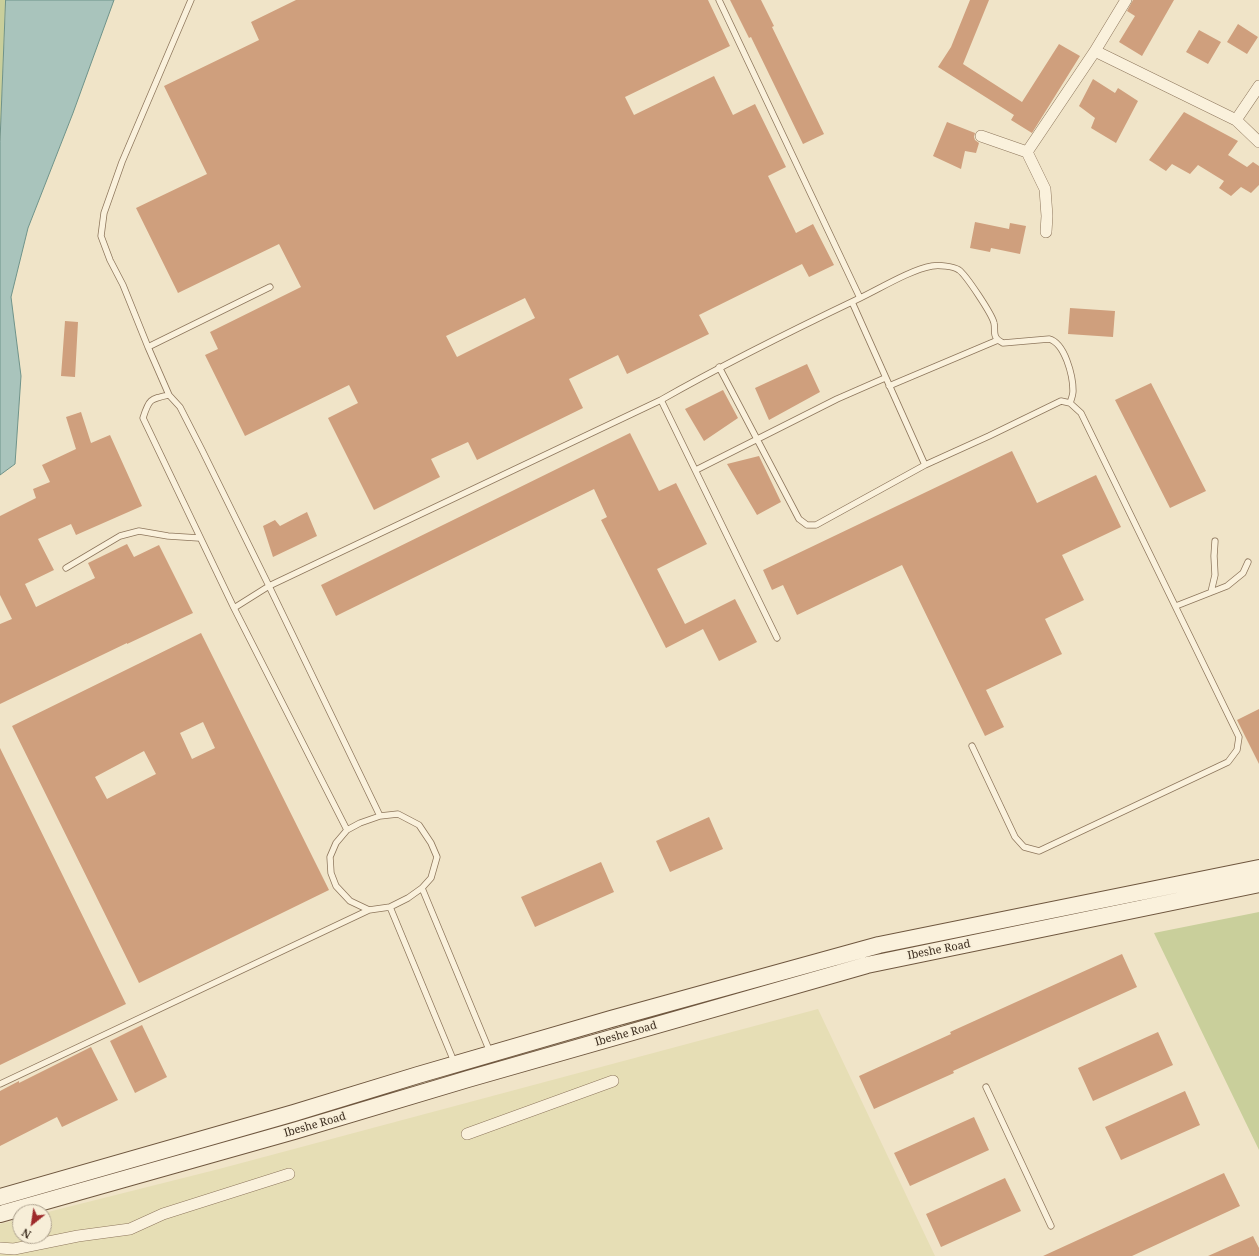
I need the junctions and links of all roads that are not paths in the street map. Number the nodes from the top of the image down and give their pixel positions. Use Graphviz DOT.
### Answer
graph roads {
  1 [pos="191,0"];
  2 [pos="719,0"];
  3 [pos="1126,0"];
  4 [pos="1095,51"];
  5 [pos="1259,86"];
  6 [pos="1236,120"];
  7 [pos="981,136"];
  8 [pos="1259,142"];
  9 [pos="1027,152"];
  10 [pos="1046,232"];
  11 [pos="270,287"];
  12 [pos="860,298"];
  13 [pos="852,302"];
  14 [pos="998,340"];
  15 [pos="148,347"];
  16 [pos="719,367"];
  17 [pos="885,378"];
  18 [pos="889,386"];
  19 [pos="169,395"];
  20 [pos="661,400"];
  21 [pos="1070,403"];
  22 [pos="758,439"];
  23 [pos="925,465"];
  24 [pos="696,470"];
  25 [pos="199,538"];
  26 [pos="1215,540"];
  27 [pos="1248,562"];
  28 [pos="66,568"];
  29 [pos="270,586"];
  30 [pos="1211,592"];
  31 [pos="1176,606"];
  32 [pos="234,608"];
  33 [pos="777,638"];
  34 [pos="972,746"];
  35 [pos="380,816"];
  36 [pos="347,830"];
  37 [pos="1259,868"];
  38 [pos="1259,884"];
  39 [pos="422,888"];
  40 [pos="390,907"];
  41 [pos="369,910"];
  42 [pos="491,1054"];
  43 [pos="455,1065"];
  44 [pos="613,1081"];
  45 [pos="0,1084"];
  46 [pos="986,1087"];
  47 [pos="467,1134"];
  48 [pos="289,1174"];
  49 [pos="0,1197"];
  50 [pos="0,1214"];
  51 [pos="1051,1226"];
  52 [pos="0,1248"];
  1 -- 15 [label="lane"];
  2 -- 12 [label="lane"];
  3 -- 4 [label="street"];
  4 -- 6 [label="street"];
  4 -- 9 [label="street"];
  5 -- 6 [label="street"];
  6 -- 8 [label="street"];
  7 -- 9 [label="street"];
  9 -- 10 [label="street"];
  11 -- 15 [label="lane"];
  12 -- 13 [label="lane"];
  12 -- 14 [label="lane"];
  13 -- 16 [label="lane"];
  13 -- 17 [label="lane"];
  14 -- 18 [label="lane"];
  14 -- 21 [label="lane"];
  15 -- 19 [label="lane"];
  16 -- 20 [label="lane"];
  16 -- 22 [label="lane"];
  17 -- 18 [label="lane"];
  17 -- 22 [label="lane"];
  18 -- 23 [label="lane"];
  19 -- 25 [label="lane"];
  19 -- 29 [label="lane"];
  20 -- 24 [label="lane"];
  20 -- 29 [label="lane"];
  21 -- 23 [label="lane"];
  21 -- 31 [label="lane"];
  22 -- 23 [label="lane"];
  22 -- 24 [label="lane"];
  24 -- 33 [label="lane"];
  25 -- 28 [label="lane"];
  25 -- 32 [label="lane"];
  26 -- 30 [label="lane"];
  27 -- 30 [label="lane"];
  29 -- 32 [label="lane"];
  29 -- 35 [label="lane"];
  30 -- 31 [label="lane"];
  31 -- 34 [label="lane"];
  32 -- 36 [label="lane"];
  35 -- 36 [label="lane"];
  35 -- 39 [label="lane"];
  36 -- 41 [label="lane"];
  37 -- 42 [label="main road, Ibeshe Road"];
  38 -- 50 [label="main road, Ibeshe Road"];
  39 -- 40 [label="lane"];
  39 -- 42 [label="lane"];
  40 -- 41 [label="lane"];
  40 -- 43 [label="lane"];
  41 -- 45 [label="lane"];
  42 -- 43 [label="main road, Ibeshe Road"];
  43 -- 49 [label="main road, Ibeshe Road"];
  44 -- 47 [label="street"];
  46 -- 51 [label="lane"];
  48 -- 52 [label="street"];
}
